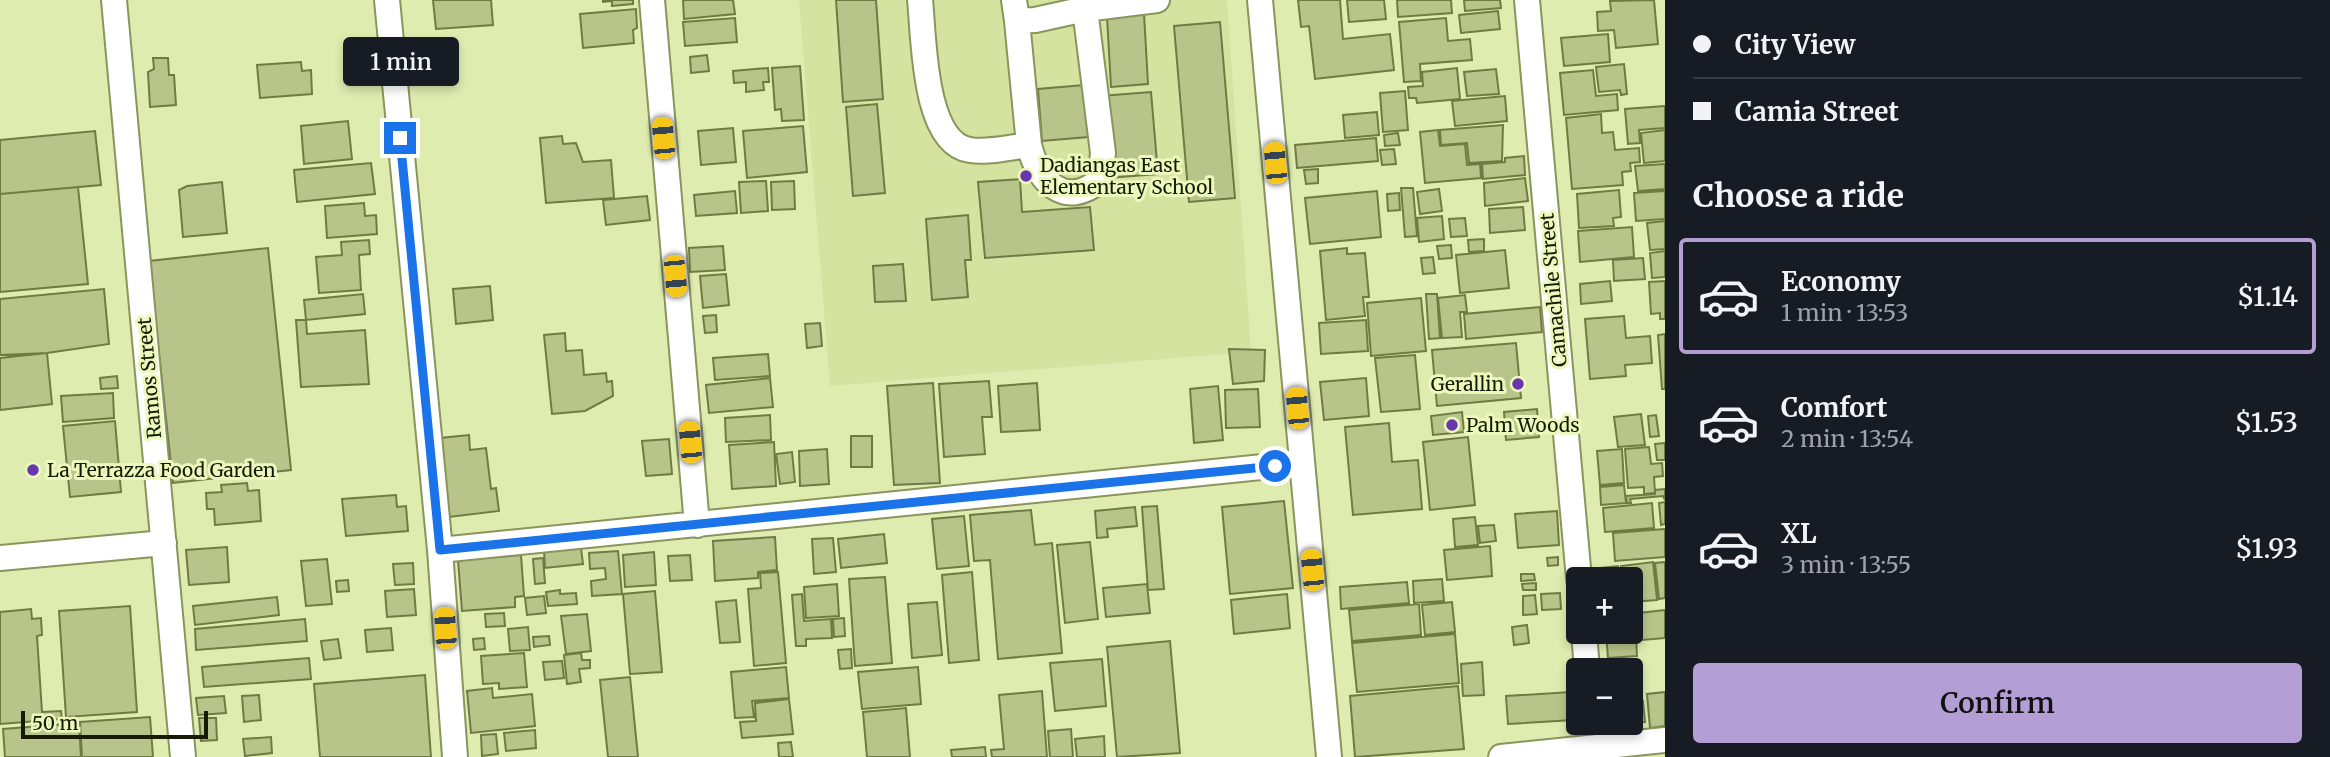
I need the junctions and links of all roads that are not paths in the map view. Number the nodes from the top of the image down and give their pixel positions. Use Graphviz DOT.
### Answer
graph roads {
  1 [pos="114,0"];
  2 [pos="387,0"];
  3 [pos="652,0"];
  4 [pos="920,0"];
  5 [pos="1157,0"];
  6 [pos="1260,0"];
  7 [pos="1527,0"];
  8 [pos="1085,9"];
  9 [pos="1015,10"];
  10 [pos="1029,145"];
  11 [pos="1302,463"];
  12 [pos="697,525"];
  13 [pos="163,543"];
  14 [pos="440,550"];
  15 [pos="0,558"];
  16 [pos="1578,567"];
  17 [pos="1593,735"];
  18 [pos="1665,740"];
  19 [pos="183,757"];
  20 [pos="455,757"];
  21 [pos="1329,757"];
  22 [pos="1501,757"];
  1 -- 13 [label="street, Ramos Street"];
  2 -- 14 [label="street"];
  3 -- 12 [label="street"];
  4 -- 10 [label="street"];
  5 -- 8 [label="street"];
  6 -- 11 [label="street"];
  7 -- 16 [label="street, Camachile Street"];
  8 -- 9 [label="street"];
  8 -- 10 [label="street"];
  9 -- 10 [label="street"];
  11 -- 12 [label="street"];
  11 -- 21 [label="street"];
  12 -- 14 [label="street"];
  13 -- 15 [label="street"];
  13 -- 19 [label="street, Ramos Street"];
  14 -- 20 [label="street"];
  17 -- 18 [label="street"];
  17 -- 22 [label="street"];
}
